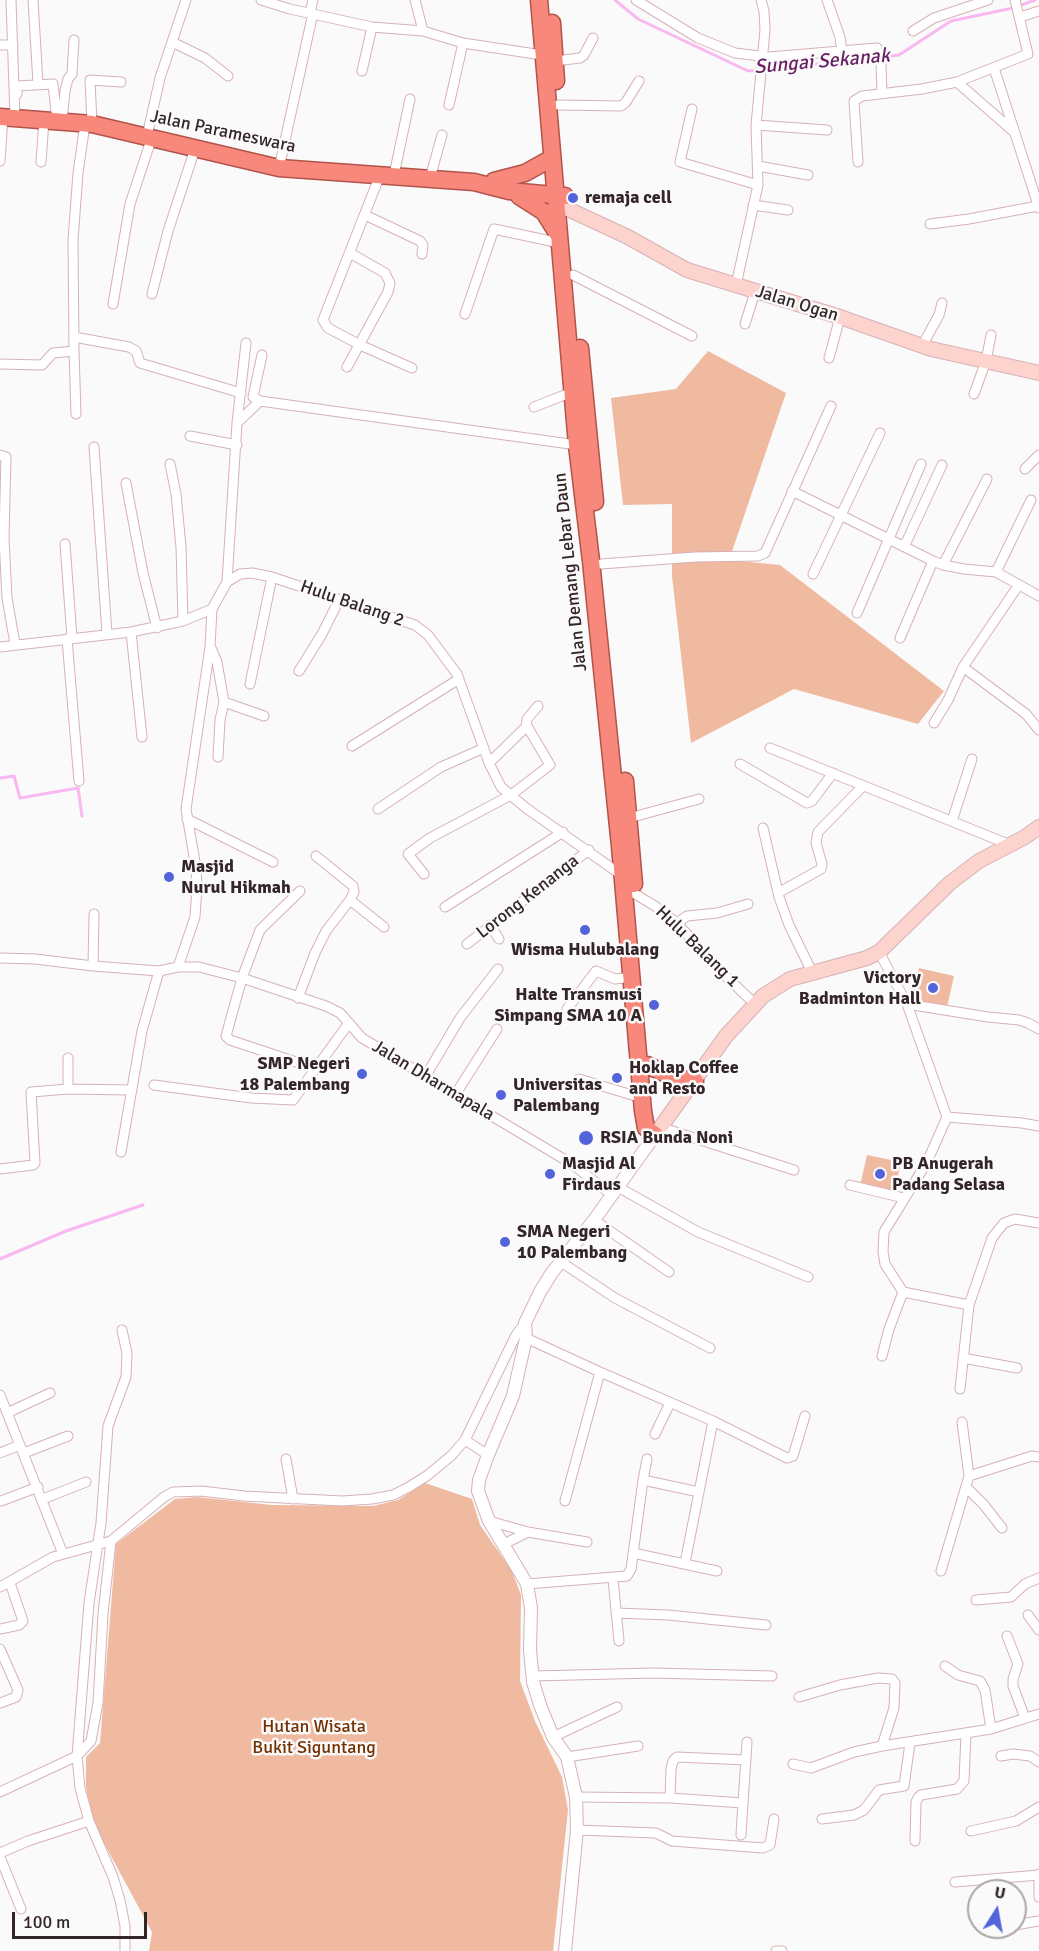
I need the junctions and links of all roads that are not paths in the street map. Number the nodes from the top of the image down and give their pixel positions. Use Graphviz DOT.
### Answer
graph roads {
  1 [pos="11,0"];
  2 [pos="33,0"];
  3 [pos="186,0"];
  4 [pos="261,0"];
  5 [pos="312,0"];
  6 [pos="415,0"];
  7 [pos="539,0"];
  8 [pos="550,0"];
  9 [pos="636,0"];
  10 [pos="761,0"];
  11 [pos="827,0"];
  12 [pos="951,0"];
  13 [pos="988,0"];
  14 [pos="1015,0"];
  15 [pos="291,4"];
  16 [pos="957,10"];
  17 [pos="1039,11"];
  18 [pos="311,13"];
  19 [pos="1020,14"];
  20 [pos="372,27"];
  21 [pos="423,31"];
  22 [pos="913,31"];
  23 [pos="593,38"];
  24 [pos="74,40"];
  25 [pos="172,42"];
  26 [pos="463,44"];
  27 [pos="0,45"];
  28 [pos="13,45"];
  29 [pos="1039,50"];
  30 [pos="842,51"];
  31 [pos="1028,54"];
  32 [pos="548,58"];
  33 [pos="763,58"];
  34 [pos="994,68"];
  35 [pos="362,71"];
  36 [pos="72,74"];
  37 [pos="228,76"];
  38 [pos="90,81"];
  39 [pos="639,81"];
  40 [pos="121,82"];
  41 [pos="957,82"];
  42 [pos="38,84"];
  43 [pos="882,93"];
  44 [pos="410,99"];
  45 [pos="449,105"];
  46 [pos="558,105"];
  47 [pos="692,109"];
  48 [pos="9,118"];
  49 [pos="54,121"];
  50 [pos="89,124"];
  51 [pos="756,125"];
  52 [pos="827,130"];
  53 [pos="1015,133"];
  54 [pos="442,135"];
  55 [pos="150,136"];
  56 [pos="195,148"];
  57 [pos="552,158"];
  58 [pos="0,161"];
  59 [pos="41,162"];
  60 [pos="858,162"];
  61 [pos="758,166"];
  62 [pos="279,168"];
  63 [pos="387,175"];
  64 [pos="808,175"];
  65 [pos="430,178"];
  66 [pos="494,181"];
  67 [pos="474,182"];
  68 [pos="758,185"];
  69 [pos="509,191"];
  70 [pos="560,195"];
  71 [pos="753,205"];
  72 [pos="1039,207"];
  73 [pos="788,210"];
  74 [pos="365,215"];
  75 [pos="930,224"];
  76 [pos="560,240"];
  77 [pos="350,253"];
  78 [pos="422,254"];
  79 [pos="573,275"];
  80 [pos="736,285"];
  81 [pos="755,292"];
  82 [pos="152,294"];
  83 [pos="942,303"];
  84 [pos="112,304"];
  85 [pos="465,314"];
  86 [pos="840,317"];
  87 [pos="745,324"];
  88 [pos="991,334"];
  89 [pos="692,336"];
  90 [pos="74,337"];
  91 [pos="246,342"];
  92 [pos="360,345"];
  93 [pos="922,346"];
  94 [pos="74,351"];
  95 [pos="262,355"];
  96 [pos="829,358"];
  97 [pos="986,361"];
  98 [pos="0,364"];
  99 [pos="347,367"];
  100 [pos="412,368"];
  101 [pos="1039,373"];
  102 [pos="572,392"];
  103 [pos="241,393"];
  104 [pos="974,394"];
  105 [pos="260,401"];
  106 [pos="831,406"];
  107 [pos="534,407"];
  108 [pos="76,414"];
  109 [pos="237,423"];
  110 [pos="880,433"];
  111 [pos="190,436"];
  112 [pos="237,445"];
  113 [pos="577,445"];
  114 [pos="94,447"];
  115 [pos="1039,454"];
  116 [pos="0,455"];
  117 [pos="170,464"];
  118 [pos="921,464"];
  119 [pos="942,465"];
  120 [pos="1025,469"];
  121 [pos="987,479"];
  122 [pos="126,483"];
  123 [pos="792,491"];
  124 [pos="1031,500"];
  125 [pos="841,516"];
  126 [pos="2,528"];
  127 [pos="887,539"];
  128 [pos="65,544"];
  129 [pos="904,547"];
  130 [pos="933,561"];
  131 [pos="601,564"];
  132 [pos="943,566"];
  133 [pos="996,572"];
  134 [pos="813,574"];
  135 [pos="272,577"];
  136 [pos="227,582"];
  137 [pos="1018,586"];
  138 [pos="3,596"];
  139 [pos="1039,596"];
  140 [pos="339,600"];
  141 [pos="212,609"];
  142 [pos="856,613"];
  143 [pos="183,621"];
  144 [pos="157,628"];
  145 [pos="131,632"];
  146 [pos="107,634"];
  147 [pos="69,638"];
  148 [pos="900,638"];
  149 [pos="15,644"];
  150 [pos="0,647"];
  151 [pos="210,647"];
  152 [pos="963,667"];
  153 [pos="299,671"];
  154 [pos="459,679"];
  155 [pos="250,684"];
  156 [pos="224,702"];
  157 [pos="538,706"];
  158 [pos="264,716"];
  159 [pos="934,723"];
  160 [pos="527,726"];
  161 [pos="1039,730"];
  162 [pos="142,737"];
  163 [pos="352,746"];
  164 [pos="484,748"];
  165 [pos="770,748"];
  166 [pos="218,757"];
  167 [pos="972,759"];
  168 [pos="489,763"];
  169 [pos="740,764"];
  170 [pos="833,773"];
  171 [pos="79,781"];
  172 [pos="863,786"];
  173 [pos="511,795"];
  174 [pos="699,800"];
  175 [pos="378,809"];
  176 [pos="629,818"];
  177 [pos="187,819"];
  178 [pos="952,821"];
  179 [pos="1039,827"];
  180 [pos="763,828"];
  181 [pos="563,832"];
  182 [pos="1008,844"];
  183 [pos="589,850"];
  184 [pos="316,856"];
  185 [pos="273,862"];
  186 [pos="424,874"];
  187 [pos="630,883"];
  188 [pos="300,891"];
  189 [pos="778,893"];
  190 [pos="350,900"];
  191 [pos="748,904"];
  192 [pos="445,907"];
  193 [pos="94,914"];
  194 [pos="676,923"];
  195 [pos="490,925"];
  196 [pos="384,927"];
  197 [pos="499,939"];
  198 [pos="467,944"];
  199 [pos="879,952"];
  200 [pos="0,958"];
  201 [pos="93,966"];
  202 [pos="178,967"];
  203 [pos="498,969"];
  204 [pos="159,971"];
  205 [pos="812,972"];
  206 [pos="633,977"];
  207 [pos="242,978"];
  208 [pos="298,998"];
  209 [pos="755,1004"];
  210 [pos="907,1004"];
  211 [pos="567,1009"];
  212 [pos="349,1023"];
  213 [pos="497,1029"];
  214 [pos="1039,1029"];
  215 [pos="68,1058"];
  216 [pos="647,1065"];
  217 [pos="318,1069"];
  218 [pos="425,1077"];
  219 [pos="579,1079"];
  220 [pos="695,1081"];
  221 [pos="154,1085"];
  222 [pos="68,1089"];
  223 [pos="130,1090"];
  224 [pos="455,1095"];
  225 [pos="642,1098"];
  226 [pos="947,1117"];
  227 [pos="1039,1126"];
  228 [pos="657,1131"];
  229 [pos="121,1152"];
  230 [pos="0,1169"];
  231 [pos="794,1170"];
  232 [pos="850,1185"];
  233 [pos="615,1191"];
  234 [pos="904,1198"];
  235 [pos="594,1220"];
  236 [pos="1039,1223"];
  237 [pos="561,1262"];
  238 [pos="669,1272"];
  239 [pos="808,1277"];
  240 [pos="903,1292"];
  241 [pos="969,1305"];
  242 [pos="525,1323"];
  243 [pos="122,1330"];
  244 [pos="526,1338"];
  245 [pos="710,1348"];
  246 [pos="882,1356"];
  247 [pos="963,1358"];
  248 [pos="1017,1368"];
  249 [pos="600,1372"];
  250 [pos="960,1389"];
  251 [pos="50,1393"];
  252 [pos="0,1395"];
  253 [pos="670,1402"];
  254 [pos="7,1413"];
  255 [pos="805,1416"];
  256 [pos="713,1421"];
  257 [pos="962,1422"];
  258 [pos="655,1434"];
  259 [pos="68,1436"];
  260 [pos="465,1440"];
  261 [pos="22,1449"];
  262 [pos="0,1453"];
  263 [pos="488,1455"];
  264 [pos="1039,1456"];
  265 [pos="286,1459"];
  266 [pos="647,1459"];
  267 [pos="969,1476"];
  268 [pos="644,1480"];
  269 [pos="86,1482"];
  270 [pos="38,1487"];
  271 [pos="966,1488"];
  272 [pos="699,1491"];
  273 [pos="43,1499"];
  274 [pos="293,1499"];
  275 [pos="1,1501"];
  276 [pos="565,1501"];
  277 [pos="489,1521"];
  278 [pos="1002,1528"];
  279 [pos="528,1532"];
  280 [pos="111,1541"];
  281 [pos="587,1542"];
  282 [pos="504,1544"];
  283 [pos="97,1546"];
  284 [pos="633,1553"];
  285 [pos="63,1554"];
  286 [pos="685,1563"];
  287 [pos="717,1571"];
  288 [pos="941,1571"];
  289 [pos="1039,1578"];
  290 [pos="613,1579"];
  291 [pos="10,1583"];
  292 [pos="527,1584"];
  293 [pos="0,1587"];
  294 [pos="976,1600"];
  295 [pos="616,1613"];
  296 [pos="1028,1615"];
  297 [pos="766,1625"];
  298 [pos="0,1629"];
  299 [pos="1039,1630"];
  300 [pos="1007,1636"];
  301 [pos="619,1641"];
  302 [pos="0,1649"];
  303 [pos="945,1666"];
  304 [pos="533,1676"];
  305 [pos="772,1677"];
  306 [pos="799,1697"];
  307 [pos="0,1703"];
  308 [pos="617,1707"];
  309 [pos="1039,1713"];
  310 [pos="1024,1718"];
  311 [pos="991,1730"];
  312 [pos="966,1734"];
  313 [pos="553,1737"];
  314 [pos="747,1742"];
  315 [pos="910,1743"];
  316 [pos="638,1746"];
  317 [pos="882,1746"];
  318 [pos="77,1756"];
  319 [pos="1001,1756"];
  320 [pos="567,1757"];
  321 [pos="746,1760"];
  322 [pos="1039,1762"];
  323 [pos="792,1764"];
  324 [pos="0,1792"];
  325 [pos="576,1797"];
  326 [pos="670,1798"];
  327 [pos="743,1803"];
  328 [pos="1039,1807"];
  329 [pos="774,1819"];
  330 [pos="822,1819"];
  331 [pos="88,1821"];
  332 [pos="577,1830"];
  333 [pos="971,1831"];
  334 [pos="741,1835"];
  335 [pos="915,1841"];
  336 [pos="0,1855"];
  337 [pos="1039,1875"];
  338 [pos="955,1882"];
  339 [pos="1039,1897"];
  340 [pos="21,1909"];
  341 [pos="125,1951"];
  342 [pos="565,1951"];
  343 [pos="776,1951"];
  344 [pos="782,1951"];
  1 -- 28 [label="street"];
  2 -- 42 [label="street"];
  3 -- 25 [label="street"];
  4 -- 15 [label="street"];
  5 -- 18 [label="street"];
  6 -- 21 [label="street"];
  7 -- 32 [label="highway, Jalan Demang Lebar Daun"];
  8 -- 32 [label="highway, Jalan Demang Lebar Daun"];
  9 -- 33 [label="street"];
  10 -- 33 [label="street"];
  11 -- 30 [label="street"];
  12 -- 16 [label="street"];
  13 -- 16 [label="street"];
  14 -- 19 [label="street"];
  15 -- 18 [label="street"];
  16 -- 22 [label="street"];
  17 -- 19 [label="street"];
  18 -- 20 [label="street"];
  18 -- 62 [label="street"];
  19 -- 31 [label="street"];
  20 -- 21 [label="street"];
  20 -- 35 [label="street"];
  21 -- 26 [label="street"];
  23 -- 32 [label="street"];
  24 -- 36 [label="street"];
  25 -- 37 [label="street"];
  25 -- 55 [label="street"];
  26 -- 32 [label="street"];
  26 -- 45 [label="street"];
  27 -- 28 [label="street"];
  28 -- 48 [label="street"];
  29 -- 31 [label="street"];
  30 -- 33 [label="street"];
  30 -- 43 [label="street"];
  31 -- 34 [label="street"];
  32 -- 46 [label="highway, Jalan Demang Lebar Daun"];
  32 -- 57 [label="highway, Jalan Demang Lebar Daun"];
  33 -- 51 [label="street"];
  34 -- 41 [label="street"];
  34 -- 53 [label="street"];
  36 -- 38 [label="street"];
  36 -- 49 [label="street"];
  38 -- 40 [label="street"];
  38 -- 50 [label="street"];
  39 -- 46 [label="street"];
  41 -- 43 [label="street"];
  41 -- 53 [label="street"];
  42 -- 48 [label="street"];
  42 -- 49 [label="street"];
  43 -- 60 [label="street"];
  44 -- 63 [label="street"];
  46 -- 70 [label="highway, Jalan Demang Lebar Daun"];
  47 -- 68 [label="street"];
  48 -- 49 [label="highway, Jalan Parameswara"];
  48 -- 58 [label="street"];
  49 -- 50 [label="highway, Jalan Parameswara"];
  49 -- 59 [label="street"];
  50 -- 55 [label="highway, Jalan Parameswara"];
  50 -- 90 [label="street"];
  51 -- 52 [label="street"];
  51 -- 61 [label="street"];
  53 -- 72 [label="street"];
  54 -- 65 [label="street"];
  55 -- 56 [label="highway, Jalan Parameswara"];
  55 -- 84 [label="street"];
  56 -- 62 [label="highway, Jalan Parameswara"];
  56 -- 82 [label="street"];
  57 -- 66 [label="highway"];
  57 -- 70 [label="highway, Jalan Demang Lebar Daun"];
  61 -- 64 [label="street"];
  61 -- 68 [label="street"];
  62 -- 63 [label="highway, Jalan Parameswara"];
  63 -- 65 [label="highway, Jalan Parameswara"];
  63 -- 74 [label="street"];
  65 -- 67 [label="highway, Jalan Parameswara"];
  66 -- 67 [label="highway"];
  66 -- 70 [label="highway"];
  67 -- 69 [label="highway"];
  68 -- 71 [label="street"];
  69 -- 70 [label="highway"];
  69 -- 76 [label="highway"];
  70 -- 76 [label="highway, Jalan Demang Lebar Daun"];
  70 -- 79 [label="highway, Jalan Demang Lebar Daun"];
  70 -- 80 [label="main road, Jalan Ogan"];
  71 -- 73 [label="street"];
  71 -- 80 [label="street"];
  72 -- 75 [label="street"];
  74 -- 77 [label="street"];
  74 -- 78 [label="street"];
  76 -- 85 [label="street"];
  76 -- 102 [label="highway, Jalan Demang Lebar Daun"];
  77 -- 92 [label="street"];
  77 -- 92 [label="street"];
  79 -- 89 [label="street"];
  79 -- 131 [label="highway, Jalan Demang Lebar Daun"];
  80 -- 81 [label="main road, Jalan Ogan"];
  81 -- 86 [label="main road, Jalan Ogan"];
  81 -- 87 [label="street"];
  83 -- 93 [label="street"];
  86 -- 93 [label="main road, Jalan Ogan"];
  86 -- 96 [label="street"];
  88 -- 97 [label="street"];
  90 -- 94 [label="street"];
  90 -- 103 [label="street"];
  91 -- 103 [label="street"];
  92 -- 99 [label="street"];
  92 -- 100 [label="street"];
  93 -- 97 [label="main road, Jalan Ogan"];
  94 -- 98 [label="street"];
  94 -- 108 [label="street"];
  95 -- 105 [label="street"];
  97 -- 101 [label="main road, Jalan Ogan"];
  97 -- 104 [label="street"];
  102 -- 107 [label="street"];
  102 -- 113 [label="highway, Jalan Demang Lebar Daun"];
  103 -- 109 [label="street"];
  105 -- 109 [label="street"];
  105 -- 113 [label="street"];
  106 -- 123 [label="street"];
  109 -- 112 [label="street"];
  110 -- 125 [label="street"];
  111 -- 112 [label="street"];
  112 -- 136 [label="street"];
  113 -- 187 [label="highway, Jalan Demang Lebar Daun"];
  114 -- 146 [label="street"];
  115 -- 120 [label="street"];
  116 -- 126 [label="street"];
  117 -- 143 [label="street"];
  118 -- 127 [label="street"];
  119 -- 129 [label="street"];
  121 -- 132 [label="street"];
  122 -- 144 [label="street"];
  123 -- 125 [label="street"];
  123 -- 131 [label="street"];
  124 -- 133 [label="street"];
  125 -- 127 [label="street"];
  125 -- 134 [label="street"];
  126 -- 138 [label="street"];
  127 -- 129 [label="street"];
  127 -- 142 [label="street"];
  128 -- 147 [label="street"];
  129 -- 130 [label="street"];
  130 -- 132 [label="street"];
  130 -- 148 [label="street"];
  131 -- 176 [label="highway, Jalan Demang Lebar Daun"];
  132 -- 133 [label="street"];
  133 -- 137 [label="street"];
  135 -- 136 [label="street, Hulu Balang 2"];
  135 -- 140 [label="street, Hulu Balang 2"];
  135 -- 155 [label="street"];
  136 -- 141 [label="street"];
  137 -- 139 [label="street"];
  137 -- 152 [label="street"];
  138 -- 149 [label="street"];
  140 -- 153 [label="street"];
  140 -- 154 [label="street, Hulu Balang 2"];
  141 -- 143 [label="street"];
  141 -- 151 [label="street"];
  143 -- 144 [label="street"];
  144 -- 145 [label="street"];
  145 -- 146 [label="street"];
  145 -- 162 [label="street"];
  146 -- 147 [label="street"];
  147 -- 149 [label="street"];
  147 -- 171 [label="street"];
  149 -- 150 [label="street"];
  151 -- 156 [label="street"];
  151 -- 177 [label="street"];
  152 -- 159 [label="street"];
  152 -- 161 [label="street"];
  154 -- 163 [label="street"];
  154 -- 164 [label="street, Hulu Balang 2"];
  156 -- 158 [label="street"];
  156 -- 166 [label="street"];
  157 -- 160 [label="street"];
  160 -- 168 [label="street"];
  160 -- 173 [label="street"];
  164 -- 168 [label="street, Hulu Balang 2"];
  164 -- 175 [label="street"];
  165 -- 170 [label="street"];
  167 -- 178 [label="street"];
  168 -- 173 [label="street, Hulu Balang 2"];
  169 -- 170 [label="street"];
  170 -- 172 [label="street"];
  172 -- 178 [label="street"];
  172 -- 189 [label="street"];
  173 -- 181 [label="street, Hulu Balang 2"];
  173 -- 186 [label="street"];
  174 -- 176 [label="street"];
  176 -- 187 [label="highway, Jalan Demang Lebar Daun"];
  177 -- 185 [label="street"];
  177 -- 202 [label="street"];
  178 -- 182 [label="street"];
  179 -- 182 [label="main road"];
  180 -- 189 [label="street"];
  181 -- 183 [label="street, Hulu Balang 2"];
  181 -- 192 [label="street"];
  182 -- 199 [label="main road"];
  183 -- 187 [label="street, Hulu Balang 2"];
  183 -- 195 [label="street, Lorong Kenanga"];
  184 -- 190 [label="street"];
  187 -- 194 [label="street, Hulu Balang 1"];
  187 -- 206 [label="highway, Jalan Demang Lebar Daun"];
  187 -- 216 [label="highway, Jalan Demang Lebar Daun"];
  188 -- 207 [label="street"];
  189 -- 205 [label="street"];
  190 -- 196 [label="street"];
  190 -- 208 [label="street"];
  191 -- 194 [label="street"];
  193 -- 201 [label="street"];
  194 -- 209 [label="street, Hulu Balang 1"];
  195 -- 197 [label="street"];
  195 -- 198 [label="street, Lorong Kenanga"];
  199 -- 205 [label="main road"];
  199 -- 210 [label="street"];
  200 -- 201 [label="street, Jalan Dharmapala"];
  201 -- 204 [label="street, Jalan Dharmapala"];
  202 -- 204 [label="street, Jalan Dharmapala"];
  202 -- 207 [label="street, Jalan Dharmapala"];
  203 -- 218 [label="street"];
  204 -- 223 [label="street"];
  205 -- 209 [label="main road"];
  206 -- 211 [label="street"];
  206 -- 225 [label="highway, Jalan Demang Lebar Daun"];
  207 -- 208 [label="street, Jalan Dharmapala"];
  207 -- 217 [label="street"];
  208 -- 212 [label="street, Jalan Dharmapala"];
  209 -- 220 [label="main road"];
  210 -- 214 [label="street"];
  210 -- 226 [label="street"];
  212 -- 217 [label="street"];
  212 -- 218 [label="street, Jalan Dharmapala"];
  213 -- 224 [label="street"];
  215 -- 222 [label="street"];
  216 -- 220 [label="highway"];
  216 -- 228 [label="highway, Jalan Demang Lebar Daun"];
  217 -- 221 [label="street"];
  218 -- 224 [label="street, Jalan Dharmapala"];
  219 -- 225 [label="street"];
  220 -- 228 [label="main road"];
  222 -- 223 [label="street"];
  222 -- 230 [label="street"];
  223 -- 229 [label="street"];
  224 -- 233 [label="street, Jalan Dharmapala"];
  225 -- 228 [label="highway, Jalan Demang Lebar Daun"];
  226 -- 227 [label="street"];
  226 -- 234 [label="street"];
  228 -- 231 [label="street"];
  228 -- 233 [label="street"];
  232 -- 234 [label="street"];
  233 -- 235 [label="street"];
  233 -- 239 [label="street, Jalan Dharmapala"];
  234 -- 240 [label="street"];
  235 -- 237 [label="street"];
  235 -- 238 [label="street"];
  236 -- 241 [label="street"];
  237 -- 242 [label="street"];
  237 -- 245 [label="street"];
  240 -- 241 [label="street"];
  240 -- 246 [label="street"];
  241 -- 247 [label="street"];
  242 -- 244 [label="street"];
  242 -- 260 [label="street"];
  243 -- 283 [label="street"];
  244 -- 249 [label="street"];
  244 -- 263 [label="street"];
  247 -- 248 [label="street"];
  247 -- 250 [label="street"];
  249 -- 253 [label="street"];
  249 -- 276 [label="street"];
  251 -- 254 [label="street"];
  252 -- 254 [label="street"];
  253 -- 256 [label="street"];
  253 -- 258 [label="street"];
  254 -- 261 [label="street"];
  255 -- 256 [label="street"];
  256 -- 272 [label="street"];
  257 -- 267 [label="street"];
  259 -- 261 [label="street"];
  260 -- 263 [label="street"];
  260 -- 274 [label="street"];
  261 -- 262 [label="street"];
  261 -- 270 [label="street"];
  263 -- 277 [label="street"];
  264 -- 267 [label="street"];
  265 -- 274 [label="street"];
  266 -- 268 [label="street"];
  267 -- 271 [label="street"];
  268 -- 272 [label="street"];
  268 -- 284 [label="street"];
  269 -- 273 [label="street"];
  270 -- 273 [label="street"];
  270 -- 275 [label="street"];
  271 -- 278 [label="street"];
  271 -- 288 [label="street"];
  272 -- 286 [label="street"];
  273 -- 285 [label="street"];
  274 -- 280 [label="street"];
  277 -- 279 [label="street"];
  277 -- 282 [label="street"];
  279 -- 281 [label="street"];
  279 -- 282 [label="street"];
  280 -- 283 [label="street"];
  280 -- 318 [label="street"];
  282 -- 292 [label="street"];
  283 -- 285 [label="street"];
  283 -- 318 [label="street"];
  284 -- 286 [label="street"];
  284 -- 290 [label="street"];
  285 -- 291 [label="street"];
  286 -- 287 [label="street"];
  289 -- 294 [label="street"];
  290 -- 292 [label="street"];
  290 -- 295 [label="street"];
  291 -- 293 [label="street"];
  291 -- 298 [label="street"];
  292 -- 304 [label="street"];
  295 -- 297 [label="street"];
  295 -- 301 [label="street"];
  296 -- 299 [label="street"];
  300 -- 310 [label="street"];
  302 -- 307 [label="street"];
  303 -- 311 [label="street"];
  304 -- 305 [label="street"];
  304 -- 313 [label="street"];
  306 -- 317 [label="street"];
  308 -- 313 [label="street"];
  309 -- 310 [label="street"];
  310 -- 311 [label="street"];
  311 -- 312 [label="street"];
  312 -- 315 [label="street"];
  312 -- 335 [label="street"];
  313 -- 320 [label="street"];
  314 -- 321 [label="street"];
  315 -- 317 [label="street"];
  315 -- 330 [label="street"];
  316 -- 320 [label="street"];
  317 -- 323 [label="street"];
  318 -- 324 [label="street"];
  318 -- 331 [label="street"];
  319 -- 322 [label="street"];
  320 -- 325 [label="street"];
  321 -- 326 [label="street"];
  321 -- 327 [label="street"];
  325 -- 326 [label="street"];
  325 -- 332 [label="street"];
  326 -- 327 [label="street"];
  327 -- 334 [label="street"];
  328 -- 333 [label="street"];
  329 -- 332 [label="street"];
  331 -- 336 [label="street"];
  331 -- 341 [label="street"];
  332 -- 342 [label="street"];
  336 -- 340 [label="street"];
  337 -- 338 [label="street"];
  337 -- 339 [label="street"];
  343 -- 344 [label="street"];
}
